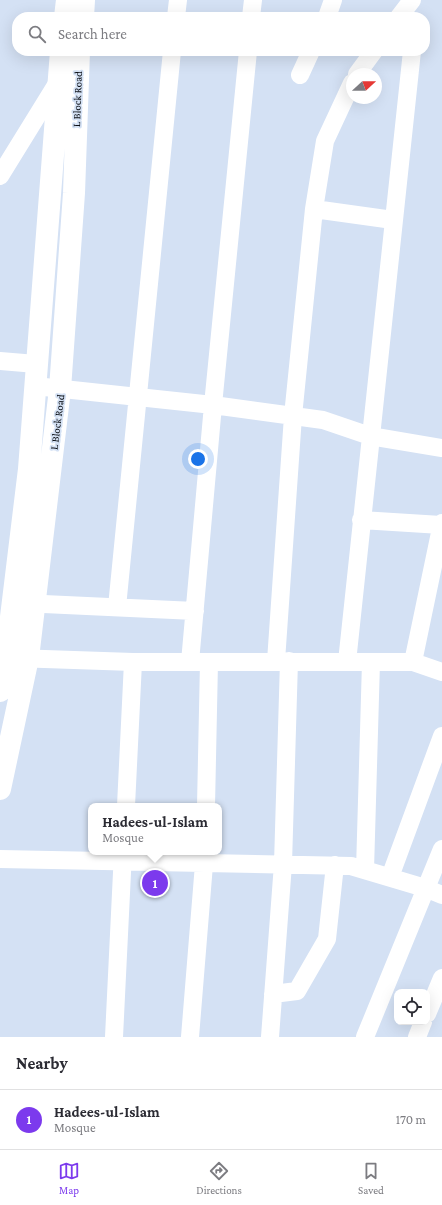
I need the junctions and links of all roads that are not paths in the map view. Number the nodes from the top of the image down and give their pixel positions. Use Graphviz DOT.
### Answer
graph roads {
  1 [pos="67,0"];
  2 [pos="84,0"];
  3 [pos="178,0"];
  4 [pos="253,0"];
  5 [pos="333,0"];
  6 [pos="412,0"];
  7 [pos="419,0"];
  8 [pos="66,12"];
  9 [pos="83,12"];
  10 [pos="177,12"];
  11 [pos="252,12"];
  12 [pos="329,12"];
  13 [pos="403,12"];
  14 [pos="418,12"];
  15 [pos="61,56"];
  16 [pos="79,56"];
  17 [pos="172,56"];
  18 [pos="248,56"];
  19 [pos="309,56"];
  20 [pos="370,56"];
  21 [pos="411,56"];
  22 [pos="361,68"];
  23 [pos="300,75"];
  24 [pos="58,82"];
  25 [pos="346,96"];
  26 [pos="0,176"];
  27 [pos="314,210"];
  28 [pos="393,220"];
  29 [pos="0,361"];
  30 [pos="36,364"];
  31 [pos="35,386"];
  32 [pos="60,389"];
  33 [pos="138,397"];
  34 [pos="213,405"];
  35 [pos="293,416"];
  36 [pos="370,436"];
  37 [pos="442,448"];
  38 [pos="361,520"];
  39 [pos="441,524"];
  40 [pos="8,593"];
  41 [pos="36,603"];
  42 [pos="117,607"];
  43 [pos="195,611"];
  44 [pos="6,658"];
  45 [pos="28,658"];
  46 [pos="282,661"];
  47 [pos="133,662"];
  48 [pos="190,662"];
  49 [pos="210,662"];
  50 [pos="347,662"];
  51 [pos="370,662"];
  52 [pos="413,662"];
  53 [pos="442,672"];
  54 [pos="0,692"];
  55 [pos="442,736"];
  56 [pos="0,789"];
  57 [pos="126,803"];
  58 [pos="206,803"];
  59 [pos="442,849"];
  60 [pos="123,856"];
  61 [pos="205,857"];
  62 [pos="0,858"];
  63 [pos="283,864"];
  64 [pos="335,865"];
  65 [pos="365,870"];
  66 [pos="390,877"];
  67 [pos="425,888"];
  68 [pos="442,895"];
  69 [pos="442,978"];
  70 [pos="273,994"];
  71 [pos="430,1007"];
  72 [pos="422,1025"];
  73 [pos="114,1037"];
  74 [pos="190,1037"];
  75 [pos="270,1037"];
  76 [pos="364,1037"];
  77 [pos="417,1037"];
  1 -- 8 [label="main road"];
  2 -- 9 [label="main road"];
  3 -- 10 [label="street"];
  4 -- 11 [label="street"];
  5 -- 12 [label="street"];
  6 -- 13 [label="street"];
  7 -- 14 [label="street"];
  15 -- 24 [label="main road, L Block Road"];
  16 -- 32 [label="main road, L Block Road"];
  17 -- 33 [label="street"];
  18 -- 34 [label="street"];
  19 -- 23 [label="street"];
  20 -- 22 [label="street"];
  21 -- 28 [label="street"];
  24 -- 26 [label="street"];
  24 -- 30 [label="main road, L Block Road"];
  25 -- 27 [label="street"];
  27 -- 28 [label="street"];
  27 -- 35 [label="street"];
  28 -- 36 [label="street"];
  29 -- 30 [label="street"];
  30 -- 31 [label="main road, L Block Road"];
  31 -- 32 [label="street"];
  31 -- 40 [label="main road, L Block Road"];
  32 -- 33 [label="street"];
  32 -- 41 [label="main road, L Block Road"];
  33 -- 34 [label="street"];
  33 -- 42 [label="street"];
  34 -- 35 [label="street"];
  34 -- 43 [label="street"];
  35 -- 36 [label="street"];
  35 -- 46 [label="street"];
  36 -- 37 [label="street"];
  36 -- 38 [label="street"];
  38 -- 39 [label="street"];
  38 -- 50 [label="street"];
  39 -- 52 [label="street"];
  40 -- 41 [label="street"];
  40 -- 44 [label="main road, L Block Road"];
  41 -- 42 [label="street"];
  41 -- 45 [label="main road, L Block Road"];
  42 -- 43 [label="street"];
  43 -- 48 [label="street"];
  44 -- 45 [label="street"];
  44 -- 54 [label="main road, L Block Road"];
  45 -- 47 [label="street"];
  45 -- 56 [label="main road, L Block Road"];
  46 -- 49 [label="street"];
  46 -- 50 [label="street"];
  46 -- 63 [label="street"];
  47 -- 48 [label="street"];
  47 -- 57 [label="street"];
  48 -- 49 [label="street"];
  49 -- 58 [label="street"];
  50 -- 51 [label="street"];
  51 -- 52 [label="street"];
  51 -- 65 [label="street"];
  52 -- 53 [label="street"];
  55 -- 66 [label="street"];
  59 -- 67 [label="street"];
  60 -- 61 [label="street"];
  60 -- 62 [label="street"];
  60 -- 73 [label="street"];
  61 -- 63 [label="street"];
  61 -- 74 [label="street"];
  63 -- 64 [label="street"];
  63 -- 70 [label="street"];
  64 -- 65 [label="street"];
  64 -- 70 [label="street"];
  65 -- 66 [label="street"];
  66 -- 67 [label="street"];
  67 -- 68 [label="street"];
  67 -- 76 [label="street"];
  69 -- 71 [label="street"];
  70 -- 75 [label="street"];
  72 -- 77 [label="street"];
}
